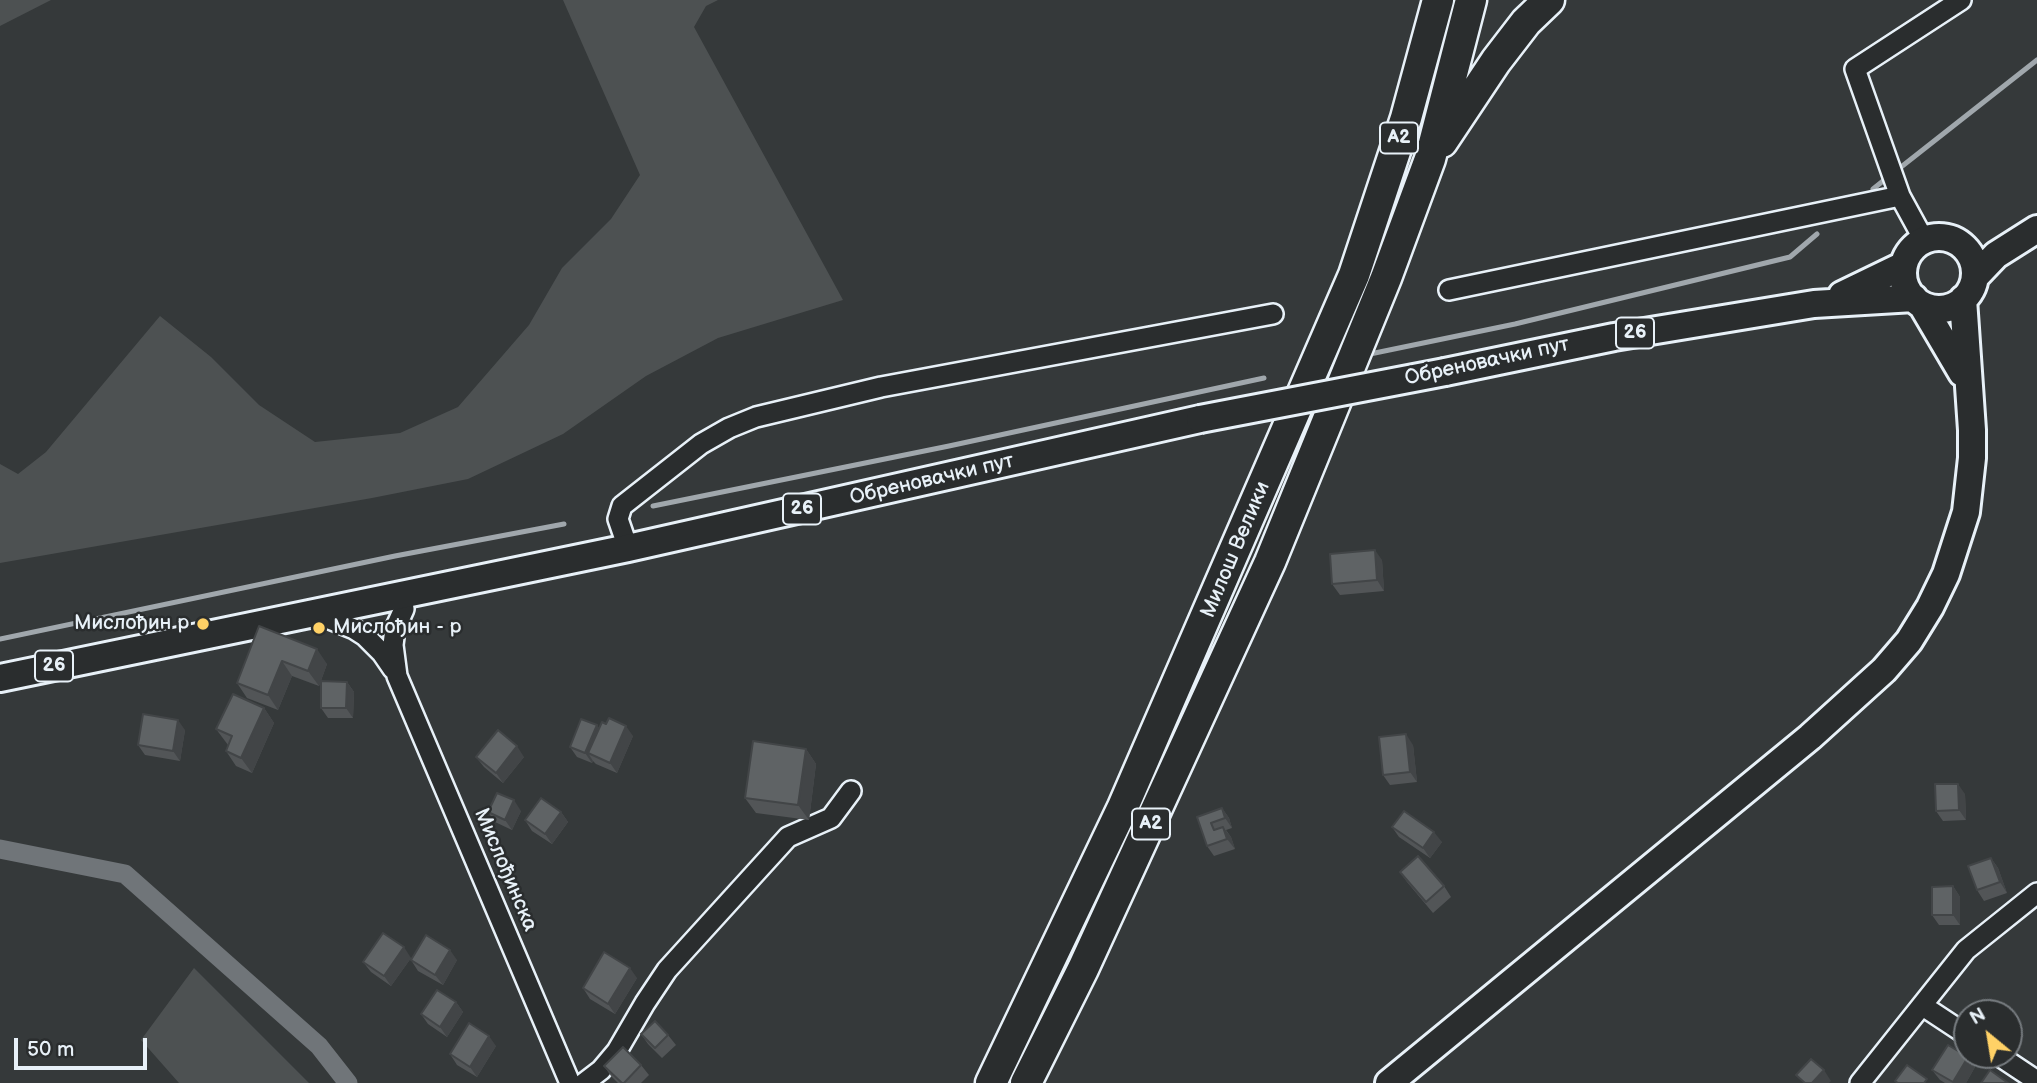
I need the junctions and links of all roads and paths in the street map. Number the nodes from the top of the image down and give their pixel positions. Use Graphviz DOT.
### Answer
graph roads {
  1 [pos="1438,0"];
  2 [pos="1471,0"];
  3 [pos="1549,0"];
  4 [pos="1961,0"];
  5 [pos="1430,159"];
  6 [pos="1900,196"];
  7 [pos="2029,233"];
  8 [pos="1924,240"];
  9 [pos="1953,240"];
  10 [pos="1904,265"];
  11 [pos="1969,288"];
  12 [pos="1449,290"];
  13 [pos="1918,301"];
  14 [pos="1826,302"];
  15 [pos="1273,314"];
  16 [pos="1970,393"];
  17 [pos="628,548"];
  18 [pos="402,597"];
  19 [pos="317,614"];
  20 [pos="397,676"];
  21 [pos="0,678"];
  22 [pos="851,791"];
  23 [pos="2036,896"];
  24 [pos="1923,1006"];
  25 [pos="1953,1026"];
  26 [pos="2019,1069"];
  27 [pos="2037,1081"];
  28 [pos="570,1083"];
  29 [pos="584,1083"];
  30 [pos="991,1083"];
  31 [pos="1026,1083"];
  32 [pos="1389,1083"];
  33 [pos="1860,1083"];
  1 -- 30 [label="highway, Милош Велики / A2"];
  2 -- 5 [label="highway, Милош Велики / A2"];
  3 -- 5 [label="highway"];
  4 -- 6 [label="street"];
  5 -- 31 [label="highway, Милош Велики / A2"];
  6 -- 8 [label="street"];
  6 -- 12 [label="street"];
  7 -- 9 [label="main road, 26"];
  7 -- 11 [label="main road, 26"];
  8 -- 9 [label="main road, 26"];
  8 -- 10 [label="main road, 26"];
  9 -- 11 [label="main road"];
  10 -- 13 [label="main road"];
  10 -- 14 [label="main road, Обреновачки пут / 26"];
  11 -- 13 [label="main road, 26"];
  11 -- 16 [label="main road"];
  13 -- 14 [label="main road, Обреновачки пут / 26"];
  13 -- 16 [label="main road"];
  14 -- 17 [label="main road, Обреновачки пут / 26, bridge"];
  15 -- 17 [label="street"];
  16 -- 32 [label="main road"];
  17 -- 18 [label="main road, Обреновачки пут / 26"];
  18 -- 19 [label="main road, Обреновачки пут / 26"];
  18 -- 20 [label="street, Мислођинска"];
  19 -- 20 [label="street, Мислођинска"];
  19 -- 21 [label="main road, Обреновачки пут / 26"];
  20 -- 28 [label="street, Мислођинска"];
  22 -- 29 [label="street"];
  23 -- 24 [label="street"];
  24 -- 25 [label="street"];
  24 -- 33 [label="street"];
  26 -- 27 [label="street"];
}
